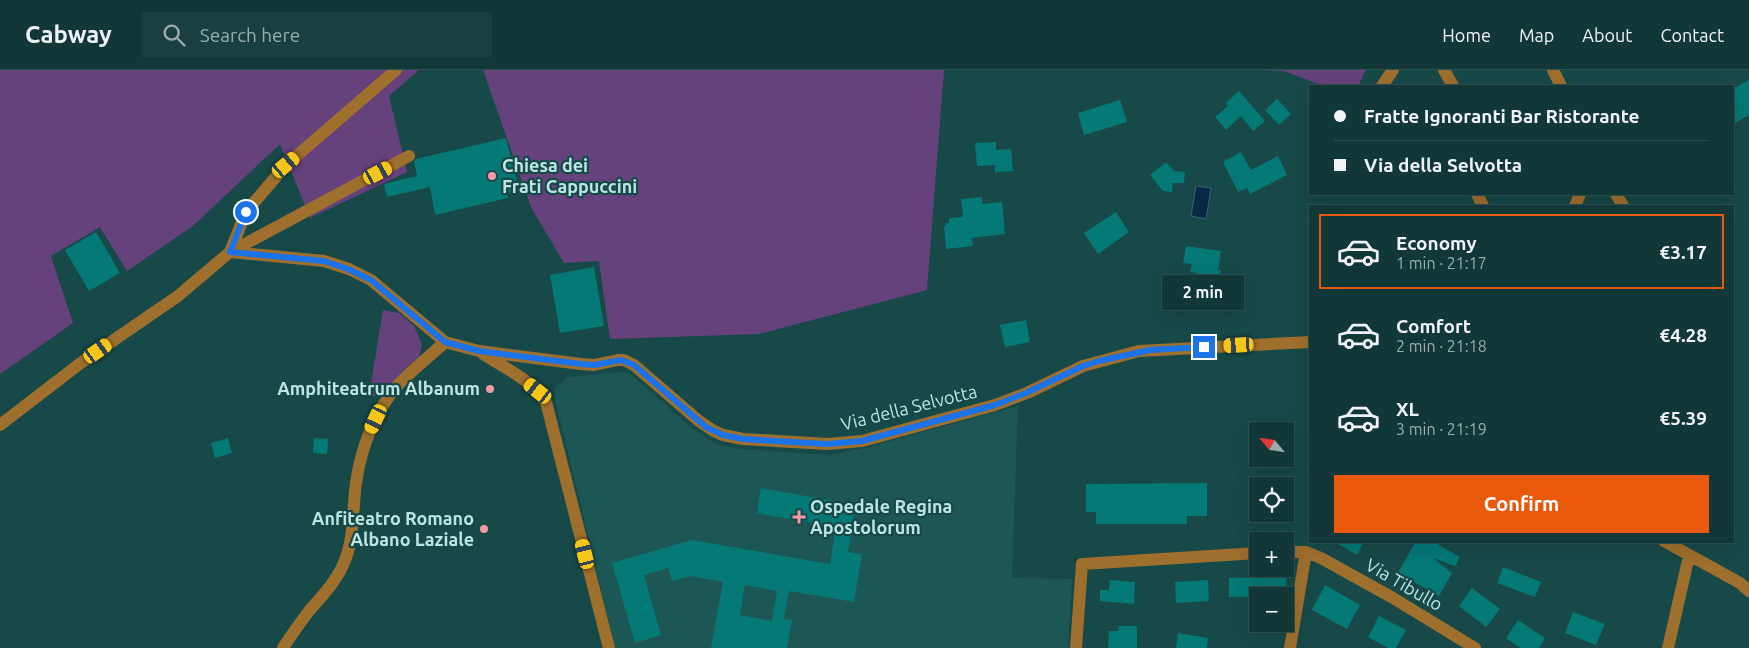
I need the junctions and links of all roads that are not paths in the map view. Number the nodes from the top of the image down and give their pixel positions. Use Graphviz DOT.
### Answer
graph roads {
  1 [pos="396,70"];
  2 [pos="1393,70"];
  3 [pos="1444,70"];
  4 [pos="1552,70"];
  5 [pos="1383,85"];
  6 [pos="1452,85"];
  7 [pos="1560,85"];
  8 [pos="409,156"];
  9 [pos="230,252"];
  10 [pos="445,342"];
  11 [pos="1309,342"];
  12 [pos="479,351"];
  13 [pos="0,425"];
  14 [pos="1667,543"];
  15 [pos="1294,552"];
  16 [pos="1306,552"];
  17 [pos="1249,554"];
  18 [pos="1689,556"];
  19 [pos="1746,584"];
  20 [pos="283,648"];
  21 [pos="609,648"];
  22 [pos="1076,648"];
  23 [pos="1290,648"];
  24 [pos="1475,648"];
  25 [pos="1668,648"];
  1 -- 9 [label="street"];
  2 -- 5 [label="street"];
  3 -- 6 [label="street"];
  4 -- 7 [label="street"];
  8 -- 9 [label="street"];
  9 -- 10 [label="street"];
  9 -- 13 [label="street"];
  10 -- 12 [label="street, Via della Selvotta"];
  10 -- 20 [label="street"];
  11 -- 12 [label="street, Via della Selvotta"];
  12 -- 21 [label="street"];
  14 -- 18 [label="street"];
  15 -- 16 [label="street, Via Tibullo"];
  16 -- 23 [label="street"];
  16 -- 24 [label="street, Via Tibullo"];
  17 -- 22 [label="street"];
  18 -- 19 [label="street"];
  18 -- 25 [label="street"];
}
